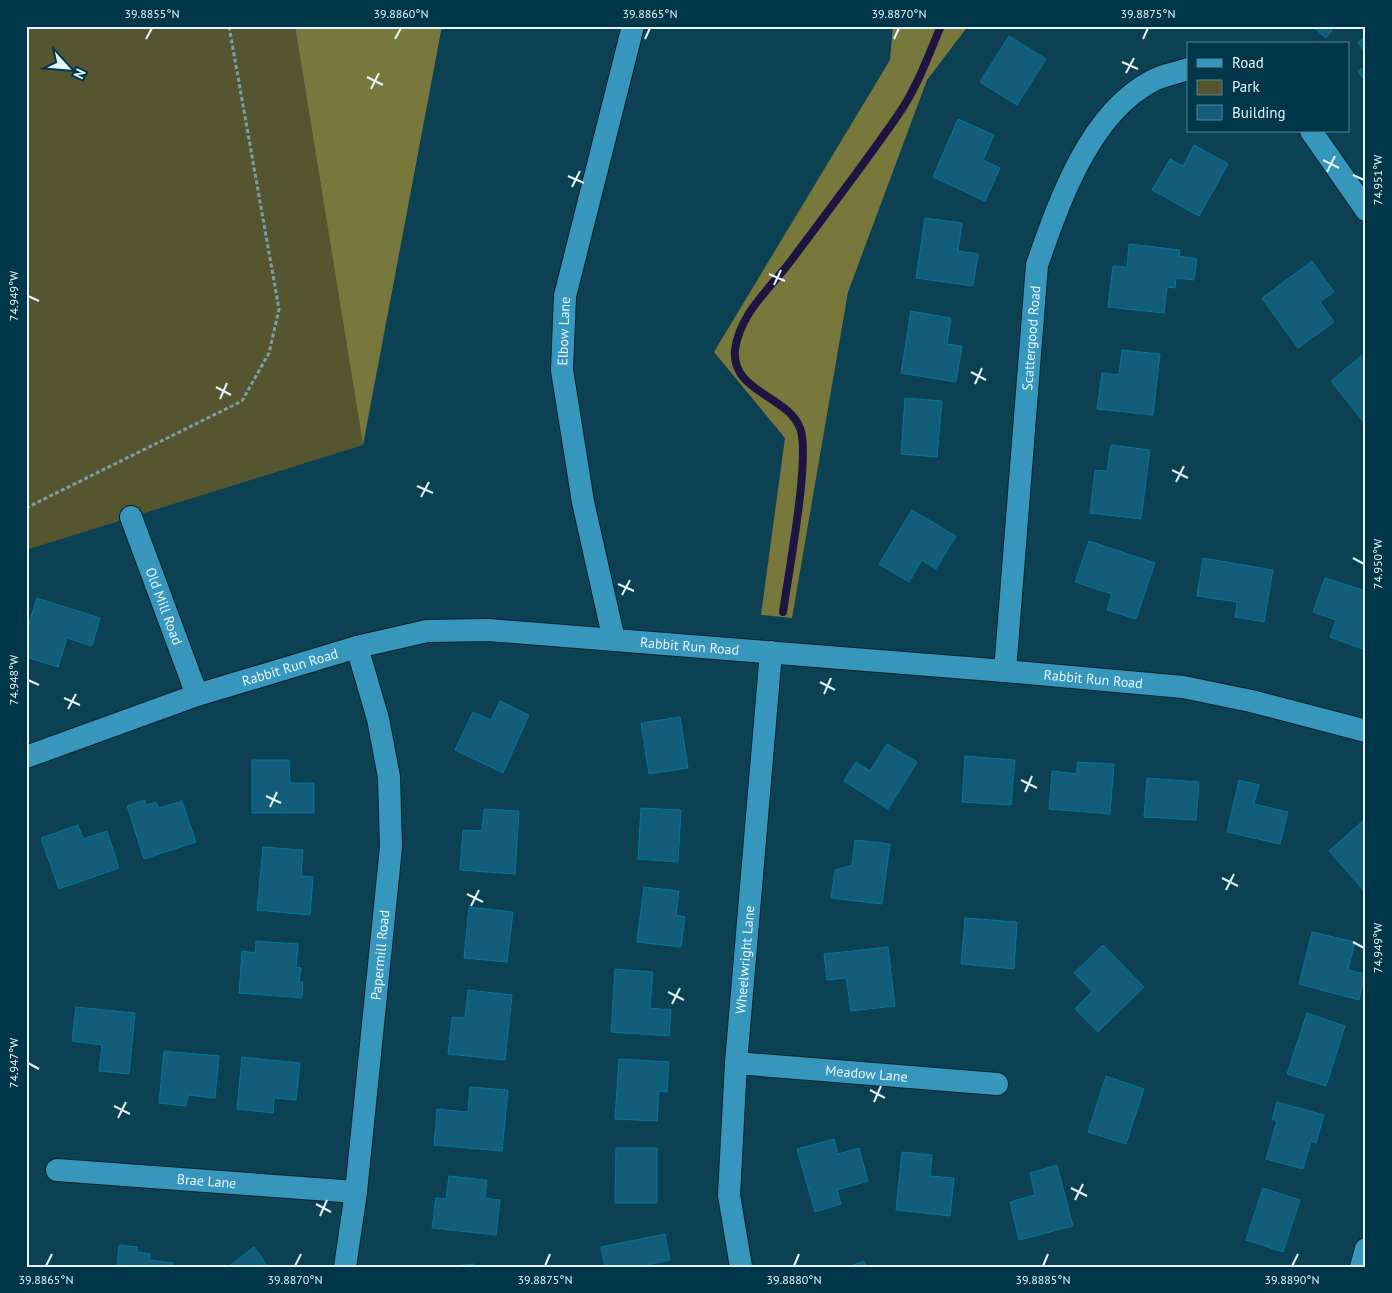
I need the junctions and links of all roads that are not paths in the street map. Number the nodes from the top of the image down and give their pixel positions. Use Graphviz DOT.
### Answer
graph roads {
  1 [pos="632,26"];
  2 [pos="1187,69"];
  3 [pos="1312,132"];
  4 [pos="1366,210"];
  5 [pos="131,517"];
  6 [pos="614,640"];
  7 [pos="357,648"];
  8 [pos="771,652"];
  9 [pos="1005,671"];
  10 [pos="197,695"];
  11 [pos="1366,731"];
  12 [pos="26,757"];
  13 [pos="736,1062"];
  14 [pos="996,1084"];
  15 [pos="57,1170"];
  16 [pos="356,1192"];
  17 [pos="1366,1249"];
  18 [pos="345,1267"];
  19 [pos="741,1267"];
  20 [pos="1361,1267"];
  1 -- 6 [label="street, Elbow Lane"];
  2 -- 9 [label="street, Scattergood Road"];
  3 -- 4 [label="street"];
  5 -- 10 [label="street, Old Mill Road"];
  6 -- 7 [label="street, Rabbit Run Road"];
  6 -- 8 [label="street, Rabbit Run Road"];
  7 -- 10 [label="street, Rabbit Run Road"];
  7 -- 16 [label="street, Papermill Road"];
  8 -- 9 [label="street, Rabbit Run Road"];
  8 -- 13 [label="street, Wheelwright Lane"];
  9 -- 11 [label="street, Rabbit Run Road"];
  10 -- 12 [label="street, Rabbit Run Road"];
  13 -- 14 [label="street, Meadow Lane"];
  13 -- 19 [label="street, Wheelwright Lane"];
  15 -- 16 [label="street, Brae Lane"];
  16 -- 18 [label="street, Papermill Road"];
  17 -- 20 [label="street"];
}
